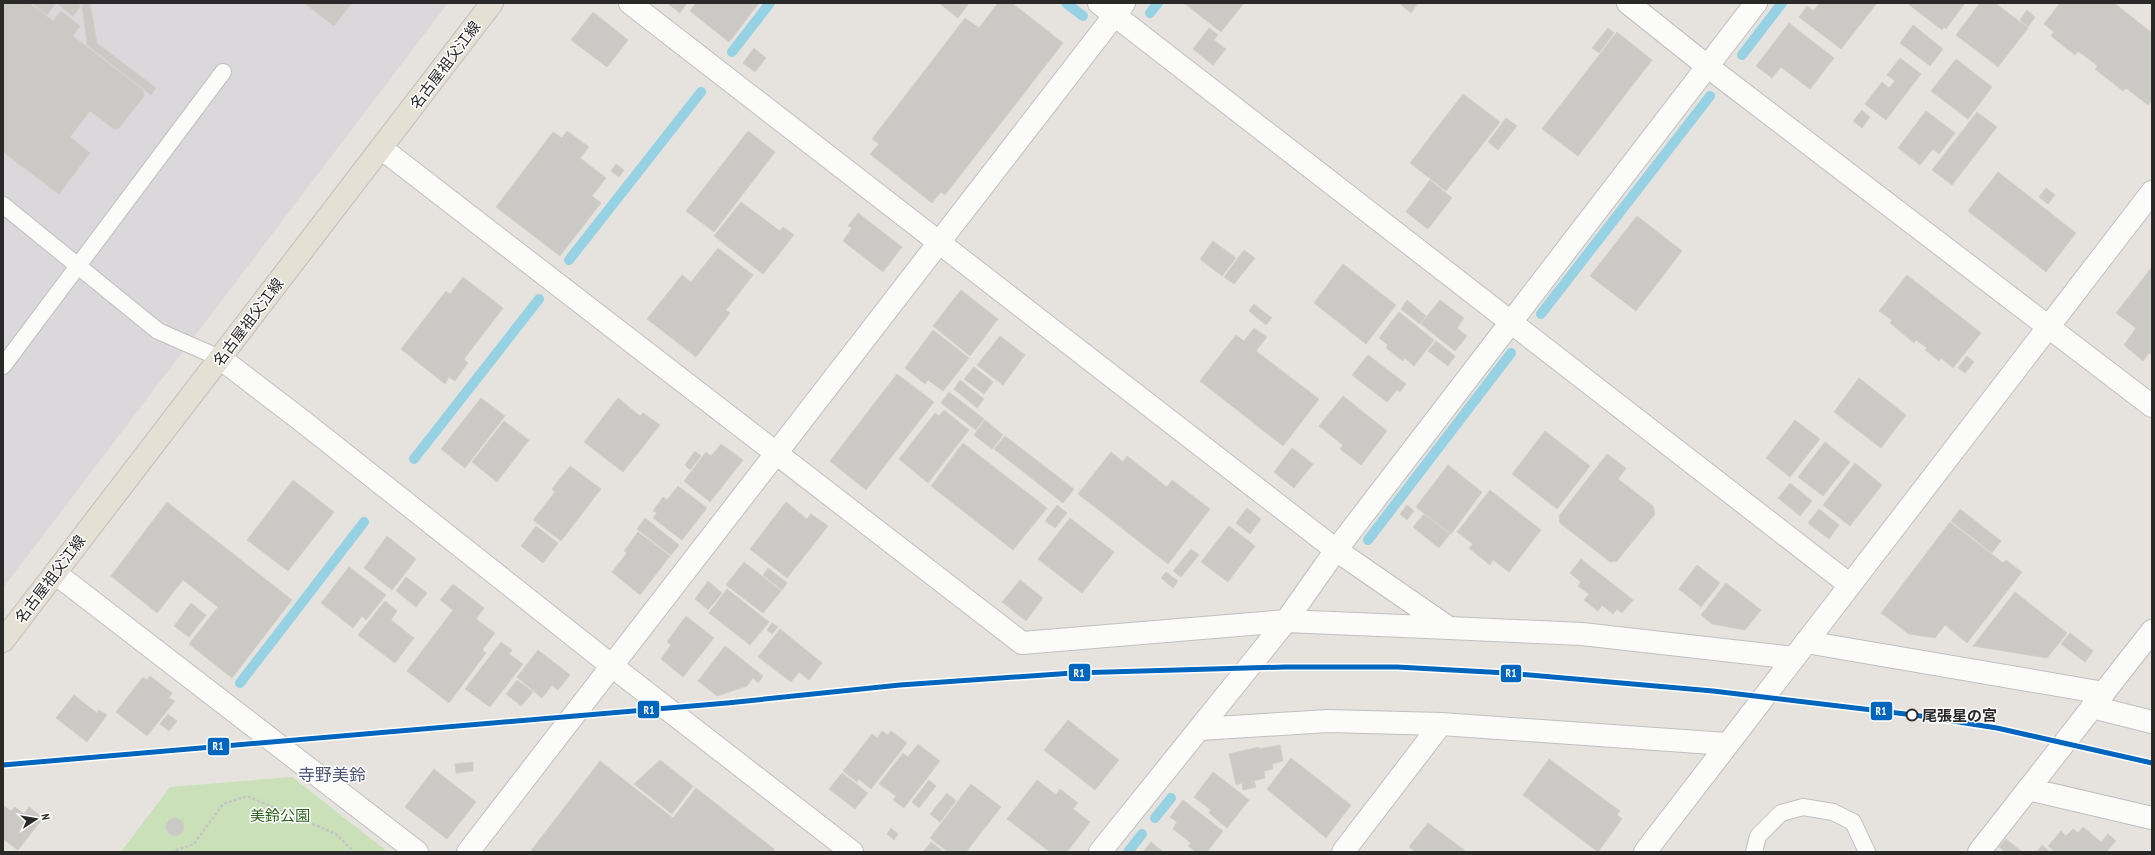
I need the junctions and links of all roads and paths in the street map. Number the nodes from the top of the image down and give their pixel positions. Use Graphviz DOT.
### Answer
graph roads {
  1 [pos="492,3"];
  2 [pos="630,3"];
  3 [pos="1628,3"];
  4 [pos="1756,3"];
  5 [pos="1113,7"];
  6 [pos="1708,66"];
  7 [pos="223,72"];
  8 [pos="381,148"];
  9 [pos="2152,192"];
  10 [pos="3,205"];
  11 [pos="939,243"];
  12 [pos="78,266"];
  13 [pos="1511,322"];
  14 [pos="2048,327"];
  15 [pos="220,358"];
  16 [pos="3,366"];
  17 [pos="2152,406"];
  18 [pos="776,453"];
  19 [pos="1336,550"];
  20 [pos="55,573"];
  21 [pos="1850,585"];
  22 [pos="1286,621"];
  23 [pos="1449,628"];
  24 [pos="2152,631"];
  25 [pos="3,641"];
  26 [pos="1800,650"];
  27 [pos="612,666"];
  28 [pos="2098,700"];
  29 [pos="2152,722"];
  30 [pos="1441,724"];
  31 [pos="1200,729"];
  32 [pos="1727,744"];
  33 [pos="2028,789"];
  34 [pos="2152,818"];
  35 [pos="171,852"];
  36 [pos="354,852"];
  37 [pos="417,852"];
  38 [pos="468,852"];
  39 [pos="852,852"];
  40 [pos="1100,852"];
  41 [pos="1343,852"];
  42 [pos="1645,852"];
  43 [pos="1754,852"];
  44 [pos="1867,852"];
  45 [pos="1979,852"];
  1 -- 8 [label="main road, 名古屋祖父江線"];
  2 -- 11 [label="street"];
  3 -- 6 [label="street"];
  4 -- 6 [label="street"];
  5 -- 11 [label="street"];
  5 -- 13 [label="street"];
  6 -- 13 [label="street"];
  6 -- 14 [label="street"];
  7 -- 12 [label="lane"];
  8 -- 15 [label="main road, 名古屋祖父江線"];
  8 -- 18 [label="street"];
  9 -- 14 [label="street"];
  10 -- 12 [label="lane"];
  11 -- 18 [label="street"];
  11 -- 19 [label="street"];
  12 -- 15 [label="lane"];
  12 -- 16 [label="lane"];
  13 -- 19 [label="street"];
  13 -- 21 [label="street"];
  14 -- 17 [label="street"];
  14 -- 21 [label="street"];
  15 -- 20 [label="main road, 名古屋祖父江線"];
  15 -- 27 [label="street"];
  18 -- 22 [label="street"];
  18 -- 27 [label="street"];
  19 -- 22 [label="street"];
  19 -- 23 [label="street"];
  20 -- 25 [label="main road, 名古屋祖父江線"];
  20 -- 37 [label="street"];
  21 -- 26 [label="street"];
  22 -- 23 [label="street"];
  22 -- 31 [label="street"];
  23 -- 26 [label="street"];
  24 -- 28 [label="street"];
  26 -- 28 [label="street"];
  26 -- 32 [label="street"];
  27 -- 38 [label="street"];
  27 -- 39 [label="street"];
  28 -- 29 [label="street"];
  28 -- 33 [label="street"];
  30 -- 31 [label="street"];
  30 -- 32 [label="street"];
  30 -- 41 [label="street"];
  31 -- 40 [label="street"];
  32 -- 42 [label="street"];
  33 -- 34 [label="street"];
  33 -- 45 [label="street"];
  35 -- 36 [label="path"];
  43 -- 44 [label="lane"];
}
